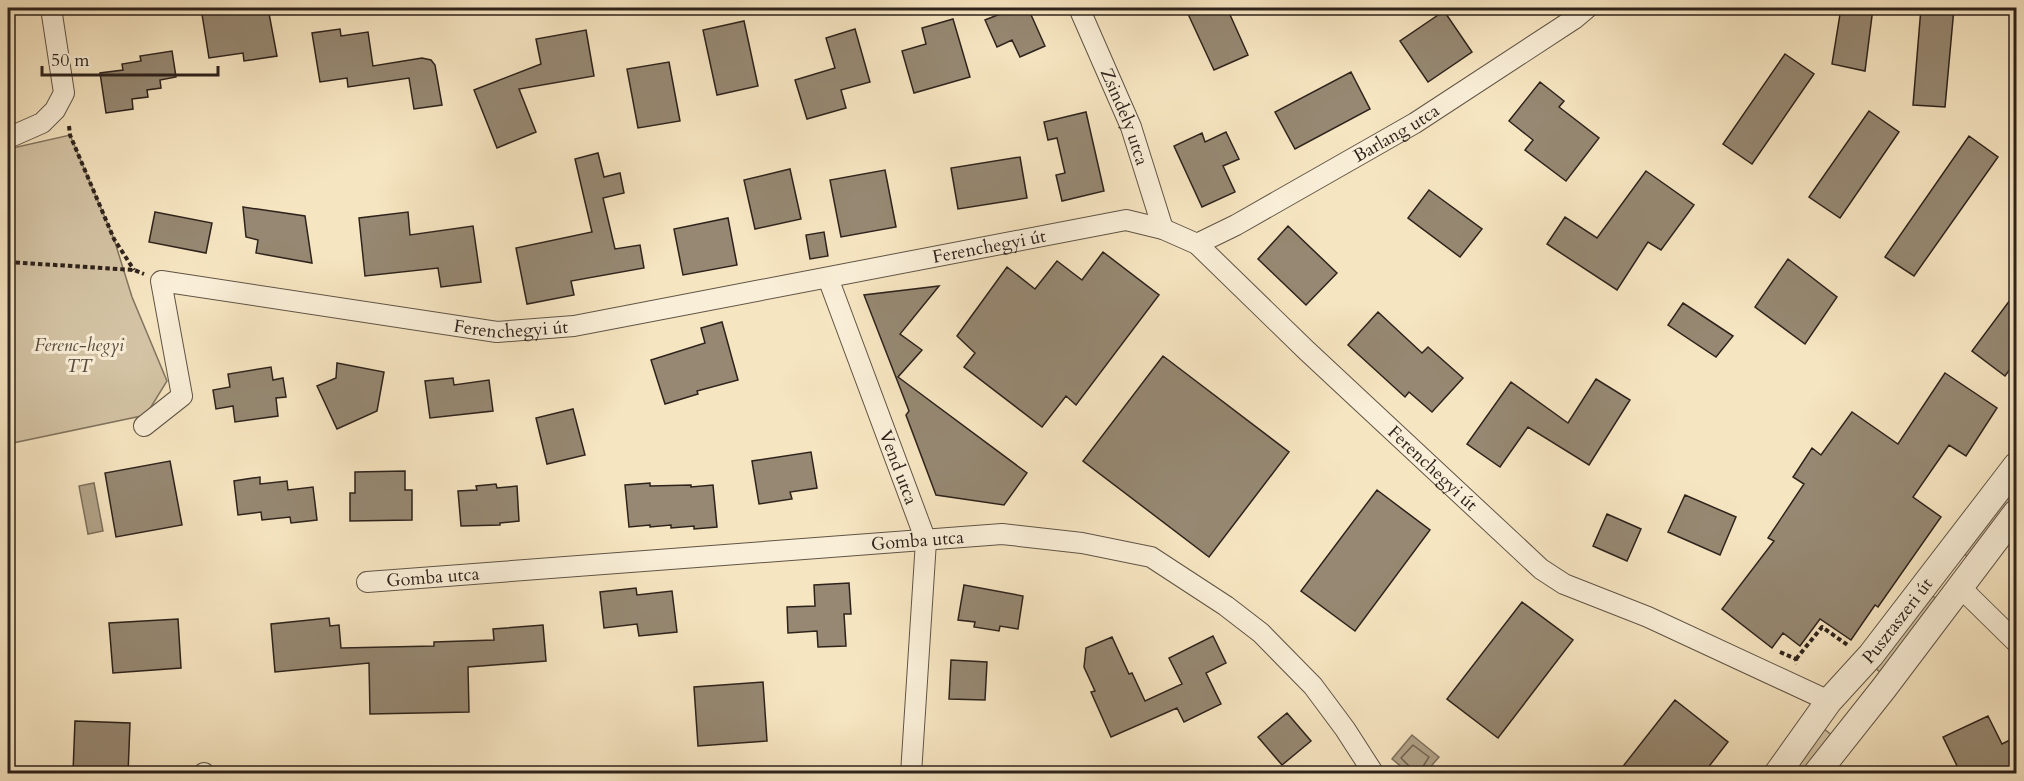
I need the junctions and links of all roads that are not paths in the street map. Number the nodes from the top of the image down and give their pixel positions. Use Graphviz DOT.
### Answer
graph roads {
  1 [pos="51,8"];
  2 [pos="1079,8"];
  3 [pos="1587,8"];
  4 [pos="8,138"];
  5 [pos="1163,229"];
  6 [pos="1197,244"];
  7 [pos="828,278"];
  8 [pos="144,426"];
  9 [pos="2016,466"];
  10 [pos="2016,513"];
  11 [pos="926,541"];
  12 [pos="1939,566"];
  13 [pos="367,582"];
  14 [pos="1960,587"];
  15 [pos="2016,642"];
  16 [pos="1829,701"];
  17 [pos="1856,722"];
  18 [pos="911,774"];
  19 [pos="1374,774"];
  20 [pos="1777,774"];
  21 [pos="1816,774"];
  1 -- 4 [label="street"];
  2 -- 5 [label="street, Zsindely utca"];
  3 -- 6 [label="street, Barlang utca"];
  5 -- 6 [label="street, Ferenchegyi út"];
  5 -- 7 [label="street, Ferenchegyi út"];
  6 -- 16 [label="street, Ferenchegyi út"];
  7 -- 8 [label="street, Ferenchegyi út"];
  7 -- 11 [label="street, Vend utca"];
  9 -- 12 [label="street, Pusztaszeri út"];
  10 -- 14 [label="street, Pusztaszeri út"];
  11 -- 13 [label="street, Gomba utca"];
  11 -- 18 [label="street, Vend utca"];
  11 -- 19 [label="street, Gomba utca"];
  12 -- 14 [label="street"];
  12 -- 16 [label="street, Pusztaszeri út"];
  14 -- 15 [label="street"];
  14 -- 17 [label="street, Pusztaszeri út"];
  16 -- 17 [label="street"];
  16 -- 20 [label="street, Pusztaszeri út"];
  17 -- 21 [label="street, Pusztaszeri út"];
}
